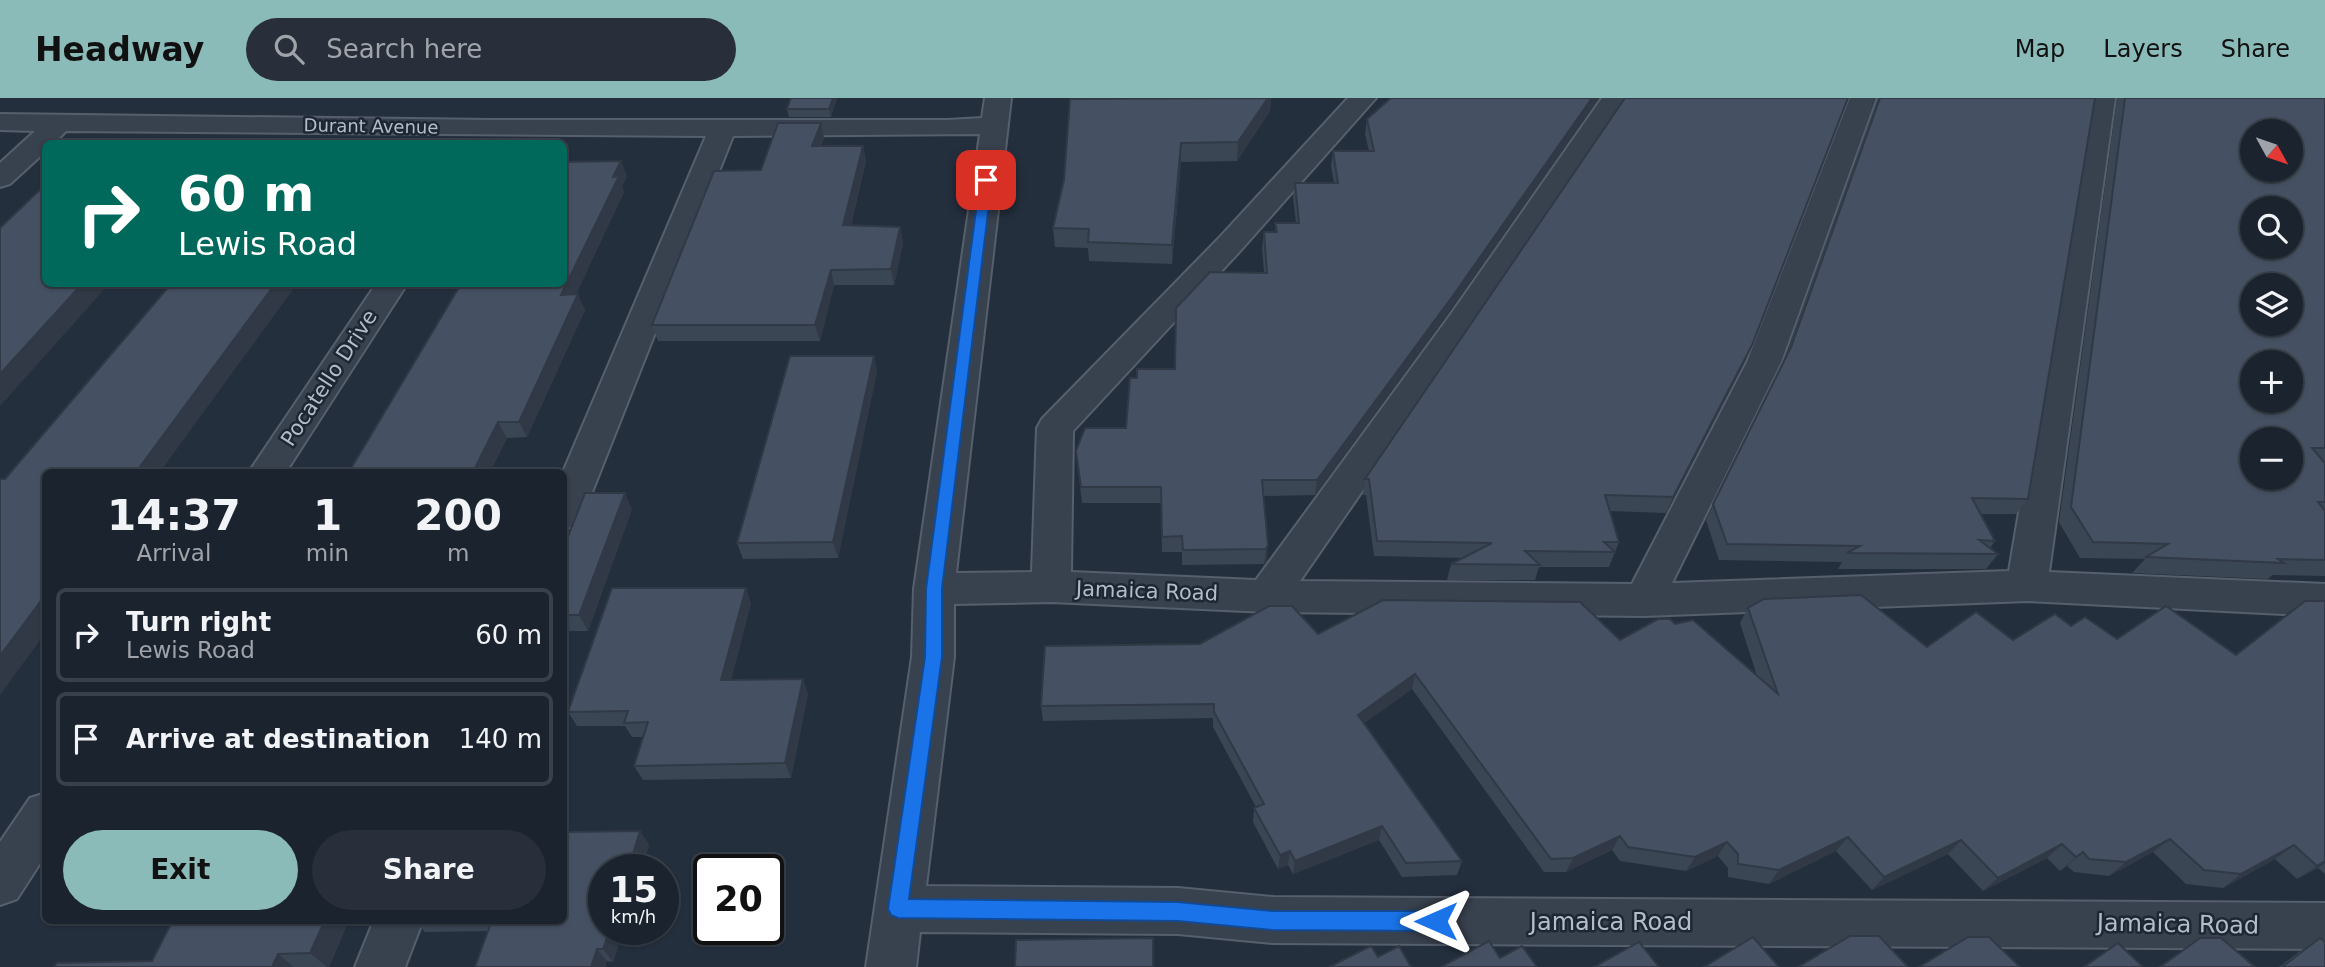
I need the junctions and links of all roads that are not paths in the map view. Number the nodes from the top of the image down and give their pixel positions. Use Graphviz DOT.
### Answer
graph roads {
  1 [pos="1363,98"];
  2 [pos="1615,98"];
  3 [pos="1863,98"];
  4 [pos="2102,98"];
  5 [pos="996,112"];
  6 [pos="0,122"];
  7 [pos="60,122"];
  8 [pos="723,128"];
  9 [pos="487,136"];
  10 [pos="0,178"];
  11 [pos="389,287"];
  12 [pos="269,469"];
  13 [pos="567,508"];
  14 [pos="2027,586"];
  15 [pos="1051,587"];
  16 [pos="934,589"];
  17 [pos="1268,596"];
  18 [pos="1644,600"];
  19 [pos="2325,600"];
  20 [pos="42,819"];
  21 [pos="0,883"];
  22 [pos="898,909"];
  23 [pos="397,924"];
  24 [pos="2325,926"];
  25 [pos="380,967"];
  26 [pos="891,967"];
  1 -- 15 [label="street"];
  2 -- 17 [label="street"];
  3 -- 18 [label="street"];
  4 -- 14 [label="street"];
  5 -- 8 [label="street, Durant Avenue"];
  5 -- 16 [label="street"];
  6 -- 7 [label="street, Durant Avenue"];
  7 -- 9 [label="street, Durant Avenue"];
  7 -- 10 [label="street"];
  8 -- 9 [label="street, Durant Avenue"];
  8 -- 13 [label="street"];
  11 -- 12 [label="street, Pocatello Drive"];
  14 -- 18 [label="street, Jamaica Road"];
  14 -- 19 [label="street, Jamaica Road"];
  15 -- 16 [label="street, Jamaica Road"];
  15 -- 17 [label="street, Jamaica Road"];
  16 -- 22 [label="street"];
  17 -- 18 [label="street, Jamaica Road"];
  20 -- 21 [label="street"];
  22 -- 24 [label="street, Jamaica Road"];
  22 -- 26 [label="street"];
  23 -- 25 [label="street"];
}
